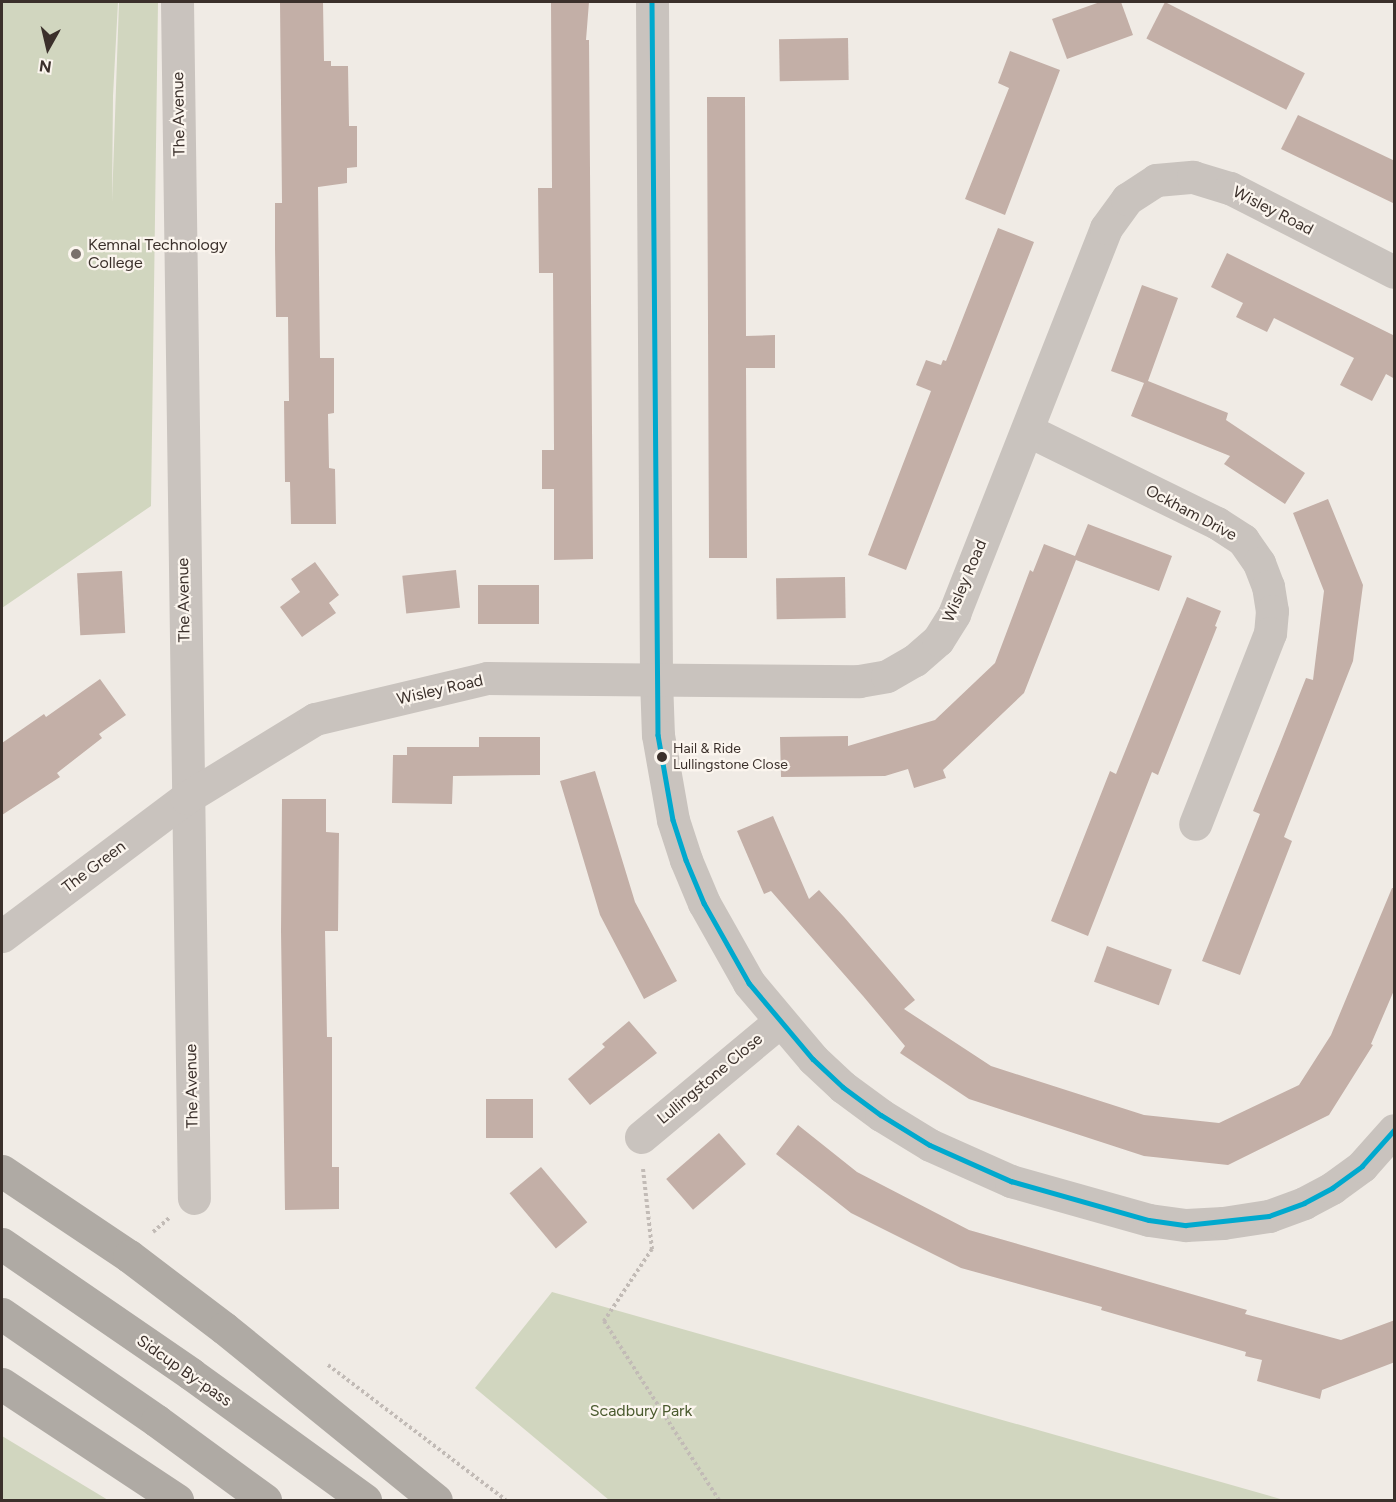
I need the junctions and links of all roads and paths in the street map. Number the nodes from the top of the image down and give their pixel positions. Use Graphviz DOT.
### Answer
graph roads {
  1 [pos="177,2"];
  2 [pos="652,2"];
  3 [pos="1395,272"];
  4 [pos="1027,430"];
  5 [pos="656,679"];
  6 [pos="186,798"];
  7 [pos="1195,824"];
  8 [pos="2,936"];
  9 [pos="779,1022"];
  10 [pos="1395,1130"];
  11 [pos="641,1137"];
  12 [pos="2,1171"];
  13 [pos="194,1198"];
  14 [pos="2,1244"];
  15 [pos="129,1256"];
  16 [pos="2,1314"];
  17 [pos="2,1384"];
  18 [pos="177,1500"];
  19 [pos="265,1500"];
  20 [pos="365,1500"];
  21 [pos="436,1500"];
  22 [pos="719,1500"];
  1 -- 6 [label="street, The Avenue"];
  2 -- 5 [label="street"];
  3 -- 4 [label="street, Wisley Road"];
  4 -- 5 [label="street, Wisley Road"];
  4 -- 7 [label="street, Ockham Drive"];
  5 -- 6 [label="street, Wisley Road"];
  5 -- 9 [label="street"];
  6 -- 8 [label="street, The Green"];
  6 -- 13 [label="street, The Avenue"];
  9 -- 10 [label="street"];
  9 -- 11 [label="street, Lullingstone Close"];
  11 -- 22 [label="path"];
  12 -- 15 [label="highway"];
  13 -- 15 [label="path"];
  14 -- 20 [label="highway, Sidcup By-pass"];
  15 -- 21 [label="highway"];
  16 -- 19 [label="highway"];
  17 -- 18 [label="highway"];
}
